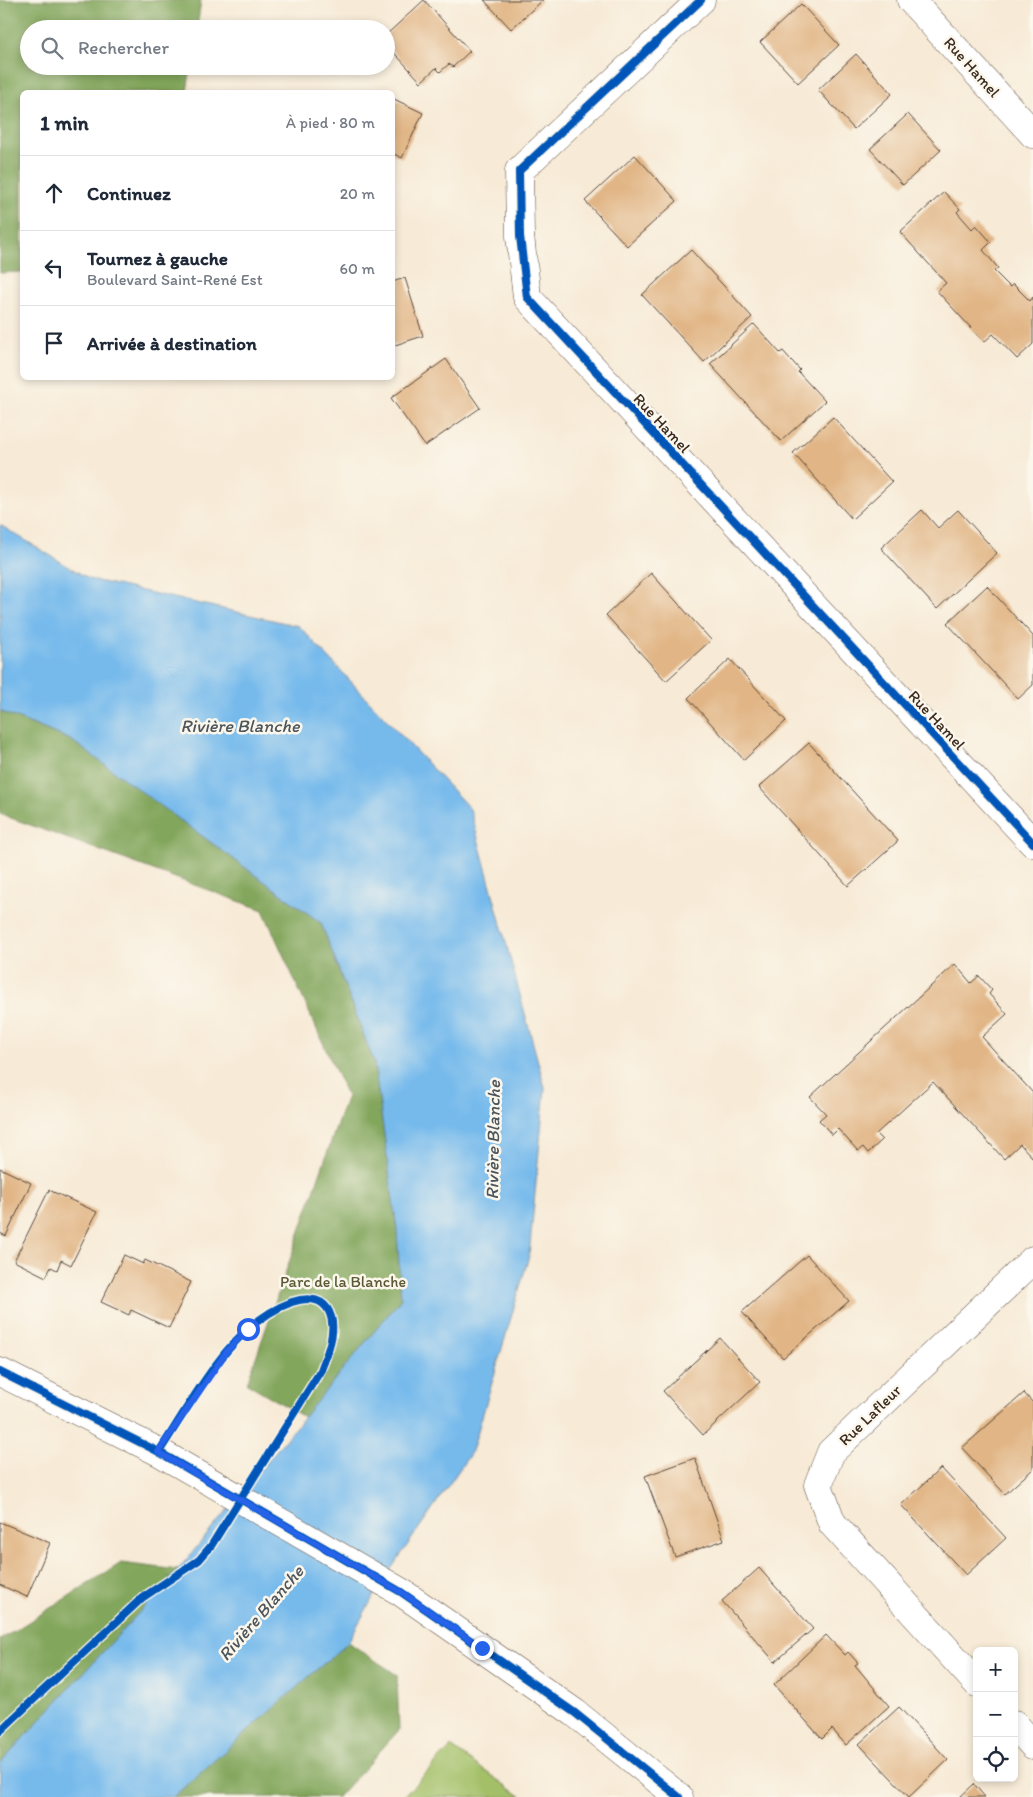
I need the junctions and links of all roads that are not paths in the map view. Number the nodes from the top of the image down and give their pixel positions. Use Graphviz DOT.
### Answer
graph roads {
  1 [pos="701,0"];
  2 [pos="911,0"];
  3 [pos="1033,134"];
  4 [pos="1033,843"];
  5 [pos="1033,1260"];
  6 [pos="0,1372"];
  7 [pos="973,1678"];
  8 [pos="1018,1728"];
  9 [pos="1033,1745"];
  10 [pos="680,1797"];
  1 -- 4 [label="street, Rue Hamel"];
  2 -- 3 [label="street, Rue Hamel"];
  5 -- 7 [label="street, Rue Lafleur"];
  6 -- 10 [label="street"];
  8 -- 9 [label="street"];
}
